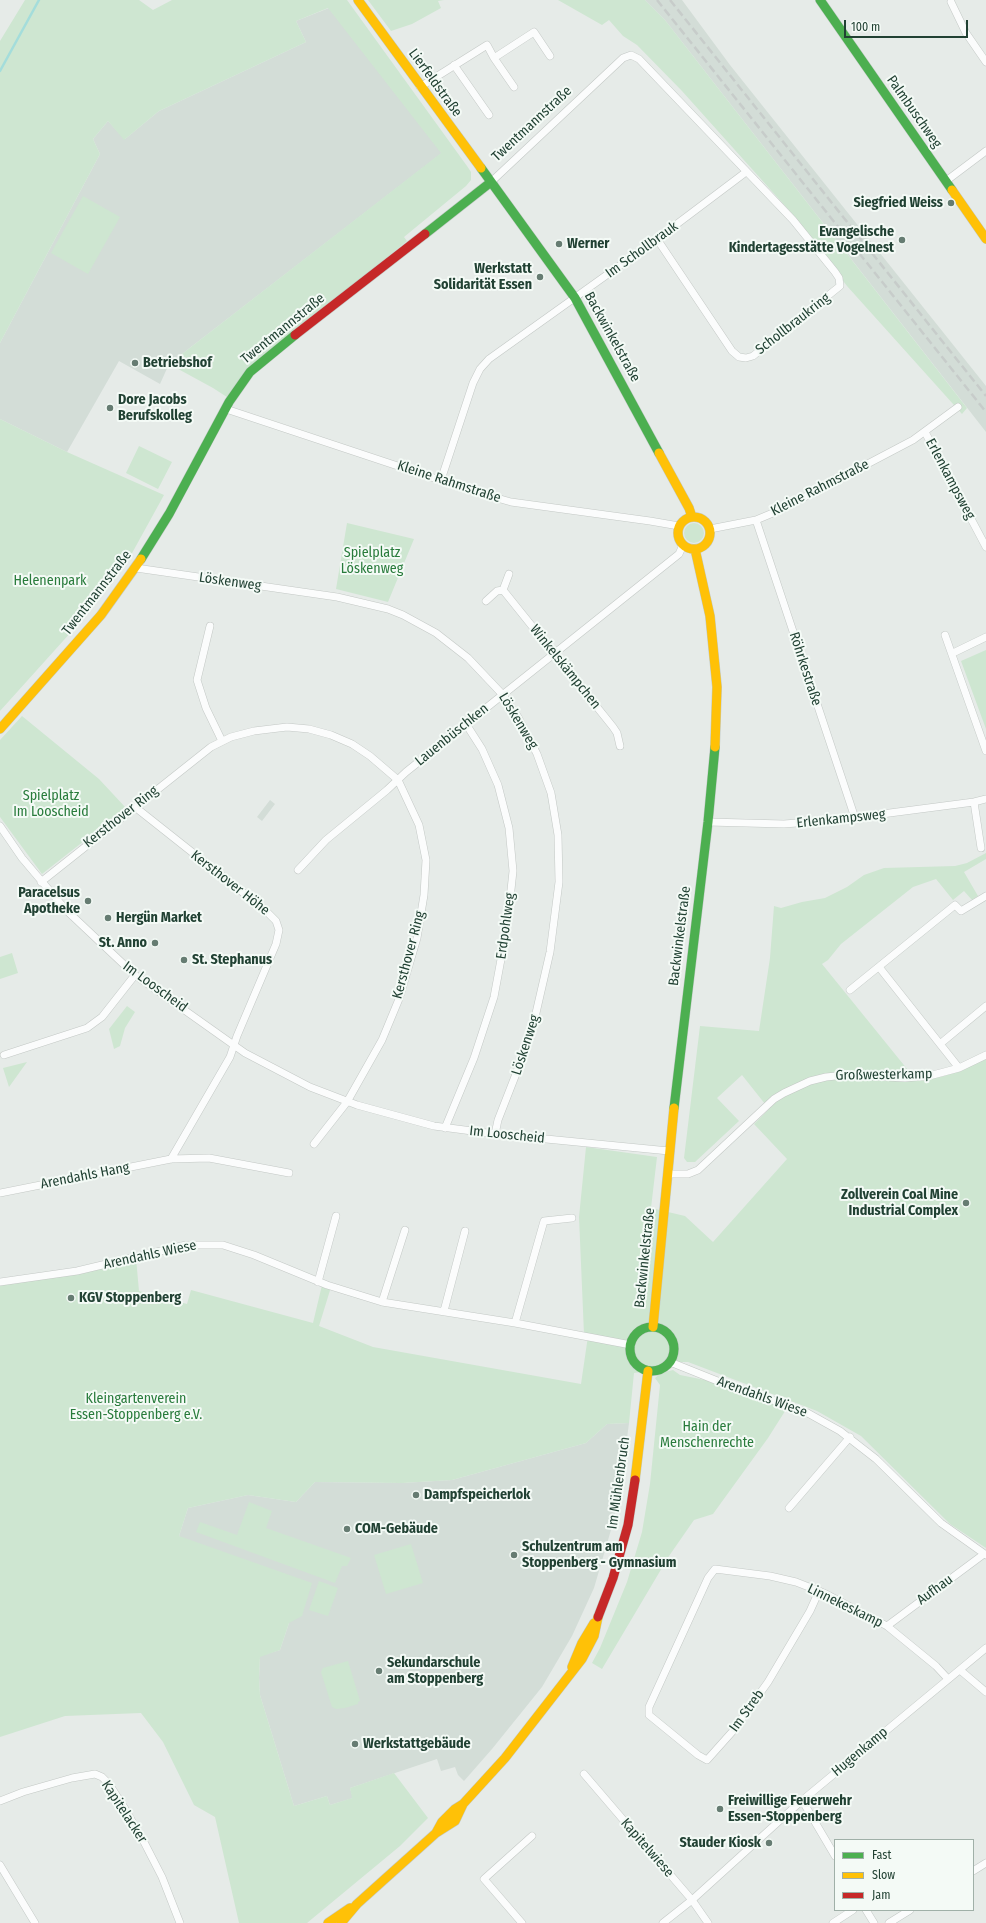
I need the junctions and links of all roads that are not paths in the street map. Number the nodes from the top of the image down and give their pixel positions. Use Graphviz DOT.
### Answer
graph roads {
  1 [pos="358,0"];
  2 [pos="820,0"];
  3 [pos="951,2"];
  4 [pos="550,56"];
  5 [pos="494,58"];
  6 [pos="986,62"];
  7 [pos="454,65"];
  8 [pos="420,87"];
  9 [pos="514,88"];
  10 [pos="489,115"];
  11 [pos="986,151"];
  12 [pos="746,172"];
  13 [pos="946,181"];
  14 [pos="491,182"];
  15 [pos="657,239"];
  16 [pos="986,239"];
  17 [pos="575,298"];
  18 [pos="958,407"];
  19 [pos="226,409"];
  20 [pos="925,432"];
  21 [pos="441,480"];
  22 [pos="692,517"];
  23 [pos="756,520"];
  24 [pos="679,526"];
  25 [pos="710,529"];
  26 [pos="683,545"];
  27 [pos="986,547"];
  28 [pos="695,549"];
  29 [pos="136,568"];
  30 [pos="509,574"];
  31 [pos="503,590"];
  32 [pos="486,601"];
  33 [pos="210,626"];
  34 [pos="945,635"];
  35 [pos="986,637"];
  36 [pos="953,653"];
  37 [pos="555,655"];
  38 [pos="503,695"];
  39 [pos="466,724"];
  40 [pos="0,729"];
  41 [pos="222,741"];
  42 [pos="620,746"];
  43 [pos="986,751"];
  44 [pos="398,780"];
  45 [pos="986,799"];
  46 [pos="974,802"];
  47 [pos="135,807"];
  48 [pos="854,818"];
  49 [pos="708,822"];
  50 [pos="0,826"];
  51 [pos="981,848"];
  52 [pos="298,870"];
  53 [pos="41,882"];
  54 [pos="986,896"];
  55 [pos="879,967"];
  56 [pos="134,975"];
  57 [pos="850,990"];
  58 [pos="986,1006"];
  59 [pos="940,1044"];
  60 [pos="234,1046"];
  61 [pos="4,1055"];
  62 [pos="986,1055"];
  63 [pos="959,1068"];
  64 [pos="347,1102"];
  65 [pos="445,1128"];
  66 [pos="495,1134"];
  67 [pos="314,1144"];
  68 [pos="669,1151"];
  69 [pos="171,1159"];
  70 [pos="289,1173"];
  71 [pos="668,1174"];
  72 [pos="0,1193"];
  73 [pos="336,1216"];
  74 [pos="572,1218"];
  75 [pos="405,1230"];
  76 [pos="465,1231"];
  77 [pos="0,1282"];
  78 [pos="318,1282"];
  79 [pos="382,1302"];
  80 [pos="444,1311"];
  81 [pos="515,1323"];
  82 [pos="653,1327"];
  83 [pos="631,1345"];
  84 [pos="670,1362"];
  85 [pos="648,1371"];
  86 [pos="850,1437"];
  87 [pos="789,1508"];
  88 [pos="985,1555"];
  89 [pos="819,1591"];
  90 [pos="887,1626"];
  91 [pos="986,1648"];
  92 [pos="960,1670"];
  93 [pos="948,1679"];
  94 [pos="986,1692"];
  95 [pos="648,1712"];
  96 [pos="584,1774"];
  97 [pos="802,1800"];
  98 [pos="0,1801"];
  99 [pos="532,1836"];
  100 [pos="834,1854"];
  101 [pos="986,1863"];
  102 [pos="0,1865"];
  103 [pos="974,1870"];
  104 [pos="692,1900"];
  105 [pos="357,1904"];
  106 [pos="851,1911"];
  107 [pos="867,1911"];
  108 [pos="908,1911"];
  109 [pos="35,1923"];
  110 [pos="180,1923"];
  111 [pos="328,1923"];
  112 [pos="341,1923"];
  113 [pos="522,1923"];
  114 [pos="663,1923"];
  115 [pos="708,1923"];
  116 [pos="833,1923"];
  117 [pos="874,1923"];
  118 [pos="888,1923"];
  1 -- 8 [label="main road, Lierfeldstraße"];
  2 -- 13 [label="main road, Palmbuschweg"];
  3 -- 6 [label="street"];
  4 -- 5 [label="street"];
  5 -- 7 [label="street"];
  5 -- 9 [label="street"];
  7 -- 8 [label="street"];
  7 -- 10 [label="street"];
  8 -- 14 [label="main road, Lierfeldstraße"];
  11 -- 13 [label="street"];
  12 -- 14 [label="street, Twentmannstraße"];
  12 -- 15 [label="street, Im Schollbrauk"];
  12 -- 15 [label="street, Schollbraukring"];
  13 -- 16 [label="main road, Palmbuschweg"];
  14 -- 17 [label="main road, Backwinkelstraße"];
  14 -- 19 [label="main road, Twentmannstraße"];
  15 -- 17 [label="street, Im Schollbrauk"];
  17 -- 21 [label="street, Im Schollbrauk"];
  17 -- 22 [label="main road, Backwinkelstraße"];
  18 -- 20 [label="street, Kleine Rahmstraße"];
  19 -- 21 [label="street, Kleine Rahmstraße"];
  19 -- 29 [label="main road, Twentmannstraße"];
  20 -- 23 [label="street, Kleine Rahmstraße"];
  20 -- 27 [label="street, Erlenkampsweg"];
  21 -- 24 [label="street, Kleine Rahmstraße"];
  22 -- 24 [label="main road"];
  22 -- 25 [label="main road"];
  23 -- 25 [label="street, Kleine Rahmstraße"];
  23 -- 48 [label="street, Röhrkestraße"];
  24 -- 26 [label="main road"];
  25 -- 28 [label="main road"];
  26 -- 28 [label="main road"];
  26 -- 37 [label="street, Lauenbüschken"];
  28 -- 49 [label="main road, Backwinkelstraße"];
  29 -- 38 [label="street, Löskenweg"];
  29 -- 40 [label="main road, Twentmannstraße"];
  30 -- 31 [label="street"];
  31 -- 32 [label="street"];
  31 -- 37 [label="street, Winkelskämpchen"];
  33 -- 41 [label="street"];
  34 -- 36 [label="street"];
  35 -- 36 [label="street"];
  36 -- 43 [label="street"];
  37 -- 38 [label="street, Lauenbüschken"];
  37 -- 42 [label="street, Winkelskämpchen"];
  38 -- 39 [label="street, Lauenbüschken"];
  38 -- 66 [label="street, Löskenweg"];
  39 -- 44 [label="street, Lauenbüschken"];
  39 -- 65 [label="street, Erdpohlweg"];
  41 -- 44 [label="street, Kersthover Ring"];
  41 -- 47 [label="street, Kersthover Ring"];
  44 -- 52 [label="street, Lauenbüschken"];
  44 -- 64 [label="street, Kersthover Ring"];
  45 -- 46 [label="street, Erlenkampsweg"];
  46 -- 48 [label="street, Erlenkampsweg"];
  46 -- 51 [label="street"];
  47 -- 53 [label="street, Kersthover Ring"];
  47 -- 60 [label="street, Kersthover Höhe"];
  48 -- 49 [label="street, Erlenkampsweg"];
  49 -- 68 [label="main road, Backwinkelstraße"];
  50 -- 53 [label="street, Im Looscheid"];
  53 -- 56 [label="street, Im Looscheid"];
  54 -- 55 [label="street"];
  55 -- 57 [label="street"];
  55 -- 59 [label="street"];
  56 -- 60 [label="street, Im Looscheid"];
  56 -- 61 [label="street"];
  58 -- 59 [label="street"];
  59 -- 63 [label="street"];
  60 -- 64 [label="street, Im Looscheid"];
  60 -- 69 [label="street"];
  62 -- 63 [label="street, Großwesterkamp"];
  63 -- 71 [label="street, Großwesterkamp"];
  64 -- 65 [label="street, Im Looscheid"];
  64 -- 67 [label="street"];
  65 -- 66 [label="street, Im Looscheid"];
  66 -- 68 [label="street, Im Looscheid"];
  68 -- 71 [label="main road, Backwinkelstraße"];
  69 -- 70 [label="street, Arendahls Hang"];
  69 -- 72 [label="street, Arendahls Hang"];
  71 -- 82 [label="main road, Backwinkelstraße"];
  73 -- 78 [label="street"];
  74 -- 81 [label="street"];
  75 -- 79 [label="street"];
  76 -- 80 [label="street"];
  77 -- 78 [label="street, Arendahls Wiese"];
  78 -- 79 [label="street, Arendahls Wiese"];
  79 -- 80 [label="street, Arendahls Wiese"];
  80 -- 81 [label="street, Arendahls Wiese"];
  81 -- 83 [label="street, Arendahls Wiese"];
  82 -- 83 [label="main road"];
  82 -- 84 [label="main road"];
  83 -- 85 [label="main road"];
  84 -- 85 [label="main road"];
  84 -- 86 [label="street, Arendahls Wiese"];
  85 -- 105 [label="main road, Im Mühlenbruch"];
  86 -- 87 [label="street"];
  86 -- 88 [label="street, Arendahls Wiese"];
  88 -- 90 [label="street, Aufhau"];
  89 -- 90 [label="street, Linnekeskamp"];
  89 -- 95 [label="street, Linnekeskamp"];
  89 -- 95 [label="street, Im Streb"];
  90 -- 93 [label="street, Linnekeskamp"];
  91 -- 92 [label="street, Hugenkamp"];
  92 -- 93 [label="street, Hugenkamp"];
  92 -- 94 [label="street"];
  93 -- 97 [label="street, Hugenkamp"];
  96 -- 104 [label="street, Kapitelwiese"];
  97 -- 100 [label="street"];
  97 -- 104 [label="street, Hugenkamp"];
  98 -- 110 [label="street, Kapitelacker"];
  99 -- 113 [label="street"];
  101 -- 103 [label="street"];
  102 -- 109 [label="street"];
  104 -- 114 [label="street, Hugenkamp"];
  104 -- 115 [label="street, Kapitelwiese"];
  105 -- 111 [label="main road, Im Mühlenbruch"];
  105 -- 112 [label="main road, Im Mühlenbruch"];
  106 -- 116 [label="street"];
  107 -- 117 [label="street"];
  108 -- 118 [label="street"];
}
